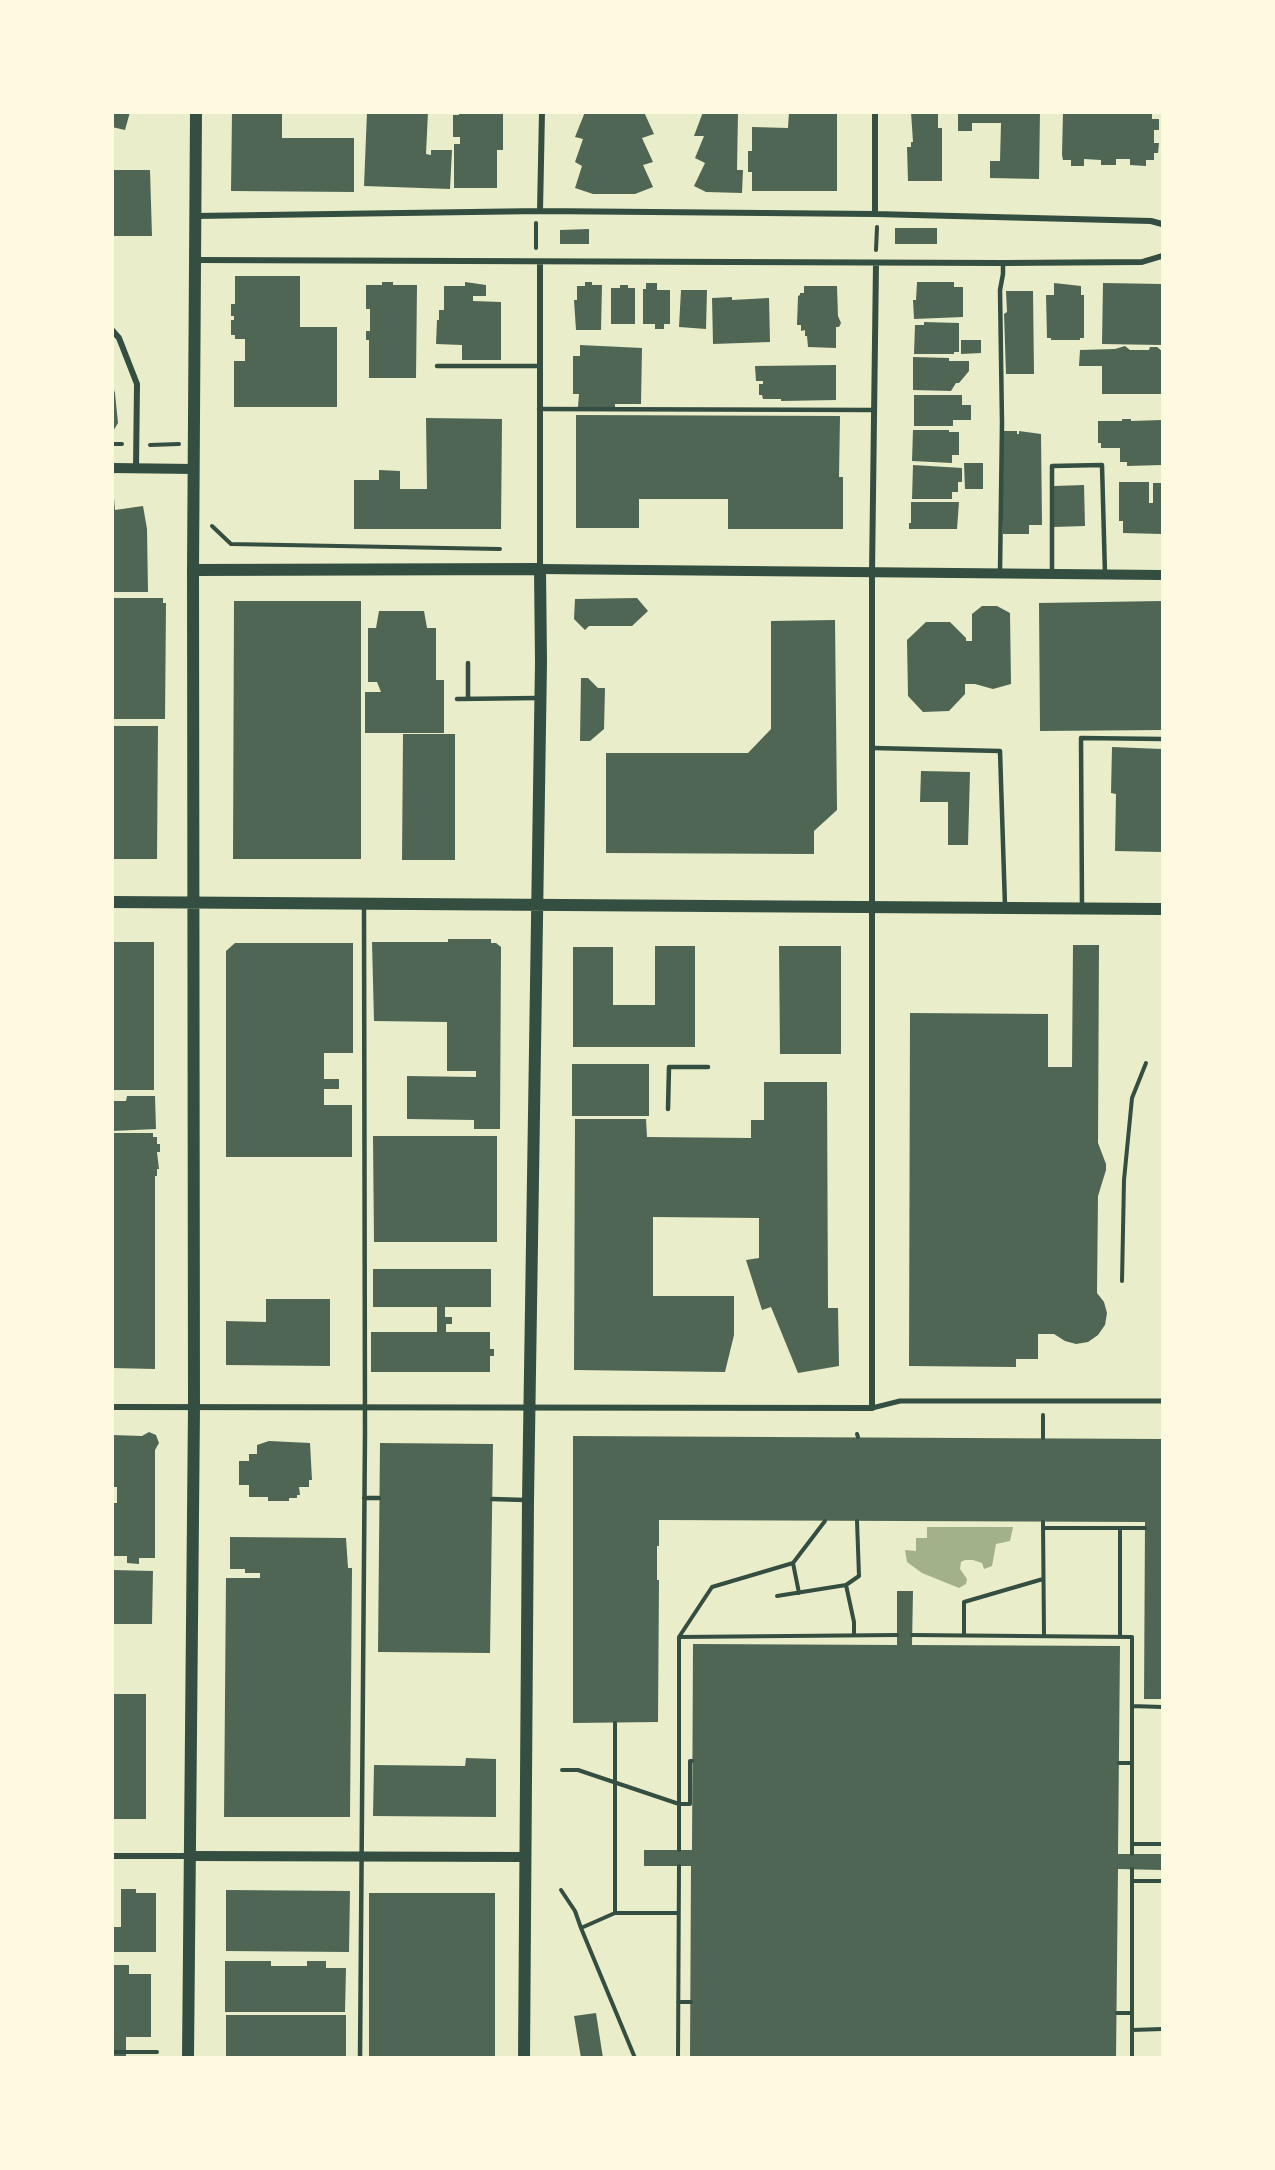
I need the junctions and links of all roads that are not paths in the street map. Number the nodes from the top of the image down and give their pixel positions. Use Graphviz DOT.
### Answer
graph roads {
  1 [pos="196,112"];
  2 [pos="542,112"];
  3 [pos="875,112"];
  4 [pos="540,211"];
  5 [pos="875,214"];
  6 [pos="195,216"];
  7 [pos="1162,224"];
  8 [pos="1162,256"];
  9 [pos="196,260"];
  10 [pos="540,262"];
  11 [pos="876,263"];
  12 [pos="1003,263"];
  13 [pos="112,330"];
  14 [pos="437,366"];
  15 [pos="540,366"];
  16 [pos="539,410"];
  17 [pos="874,410"];
  18 [pos="112,468"];
  19 [pos="136,468"];
  20 [pos="194,469"];
  21 [pos="193,570"];
  22 [pos="540,570"];
  23 [pos="872,573"];
  24 [pos="999,573"];
  25 [pos="1052,574"];
  26 [pos="1105,574"];
  27 [pos="1162,575"];
  28 [pos="468,663"];
  29 [pos="541,698"];
  30 [pos="457,699"];
  31 [pos="468,699"];
  32 [pos="1162,739"];
  33 [pos="873,748"];
  34 [pos="112,902"];
  35 [pos="193,903"];
  36 [pos="364,904"];
  37 [pos="537,904"];
  38 [pos="873,908"];
  39 [pos="1005,908"];
  40 [pos="1082,909"];
  41 [pos="1162,909"];
  42 [pos="708,1067"];
  43 [pos="668,1109"];
  44 [pos="1162,1401"];
  45 [pos="112,1407"];
  46 [pos="194,1407"];
  47 [pos="365,1408"];
  48 [pos="530,1408"];
  49 [pos="872,1408"];
  50 [pos="364,1498"];
  51 [pos="379,1498"];
  52 [pos="492,1499"];
  53 [pos="528,1500"];
  54 [pos="112,1856"];
  55 [pos="190,1856"];
  56 [pos="362,1857"];
  57 [pos="525,1857"];
  58 [pos="361,1941"];
  59 [pos="369,1941"];
  60 [pos="188,2058"];
  61 [pos="360,2058"];
  62 [pos="525,2058"];
  1 -- 6 [label="main road"];
  2 -- 4 [label="street"];
  3 -- 5 [label="street"];
  4 -- 5 [label="street"];
  4 -- 6 [label="street"];
  5 -- 7 [label="street"];
  6 -- 9 [label="main road"];
  8 -- 12 [label="street"];
  9 -- 10 [label="street"];
  9 -- 20 [label="main road"];
  10 -- 11 [label="street"];
  10 -- 15 [label="street"];
  11 -- 12 [label="street"];
  11 -- 17 [label="street"];
  12 -- 24 [label="lane"];
  13 -- 19 [label="street"];
  14 -- 15 [label="lane"];
  15 -- 16 [label="street"];
  16 -- 17 [label="lane"];
  16 -- 22 [label="street"];
  17 -- 23 [label="street"];
  18 -- 19 [label="street"];
  19 -- 20 [label="street"];
  20 -- 21 [label="main road"];
  21 -- 22 [label="main road"];
  21 -- 35 [label="main road"];
  22 -- 23 [label="street"];
  22 -- 29 [label="main road"];
  23 -- 24 [label="street"];
  23 -- 33 [label="street"];
  24 -- 25 [label="street"];
  25 -- 26 [label="street"];
  25 -- 26 [label="lane"];
  26 -- 27 [label="street"];
  28 -- 31 [label="lane"];
  29 -- 31 [label="lane"];
  29 -- 37 [label="main road"];
  30 -- 31 [label="lane"];
  32 -- 40 [label="lane"];
  33 -- 38 [label="street"];
  33 -- 39 [label="lane"];
  34 -- 35 [label="main road"];
  35 -- 36 [label="main road"];
  35 -- 46 [label="main road"];
  36 -- 37 [label="main road"];
  36 -- 47 [label="lane"];
  37 -- 38 [label="main road"];
  37 -- 48 [label="main road"];
  38 -- 39 [label="main road"];
  38 -- 49 [label="street"];
  39 -- 40 [label="main road"];
  40 -- 41 [label="main road"];
  42 -- 43 [label="lane"];
  44 -- 49 [label="street"];
  45 -- 46 [label="street"];
  46 -- 47 [label="street"];
  46 -- 55 [label="main road"];
  47 -- 48 [label="street"];
  47 -- 50 [label="lane"];
  48 -- 49 [label="street"];
  48 -- 53 [label="main road"];
  50 -- 51 [label="lane"];
  50 -- 56 [label="lane"];
  52 -- 53 [label="lane"];
  53 -- 57 [label="main road"];
  54 -- 55 [label="street"];
  55 -- 56 [label="street"];
  55 -- 60 [label="main road"];
  56 -- 57 [label="street"];
  56 -- 58 [label="lane"];
  57 -- 62 [label="main road"];
  58 -- 59 [label="lane"];
  58 -- 61 [label="lane"];
}
